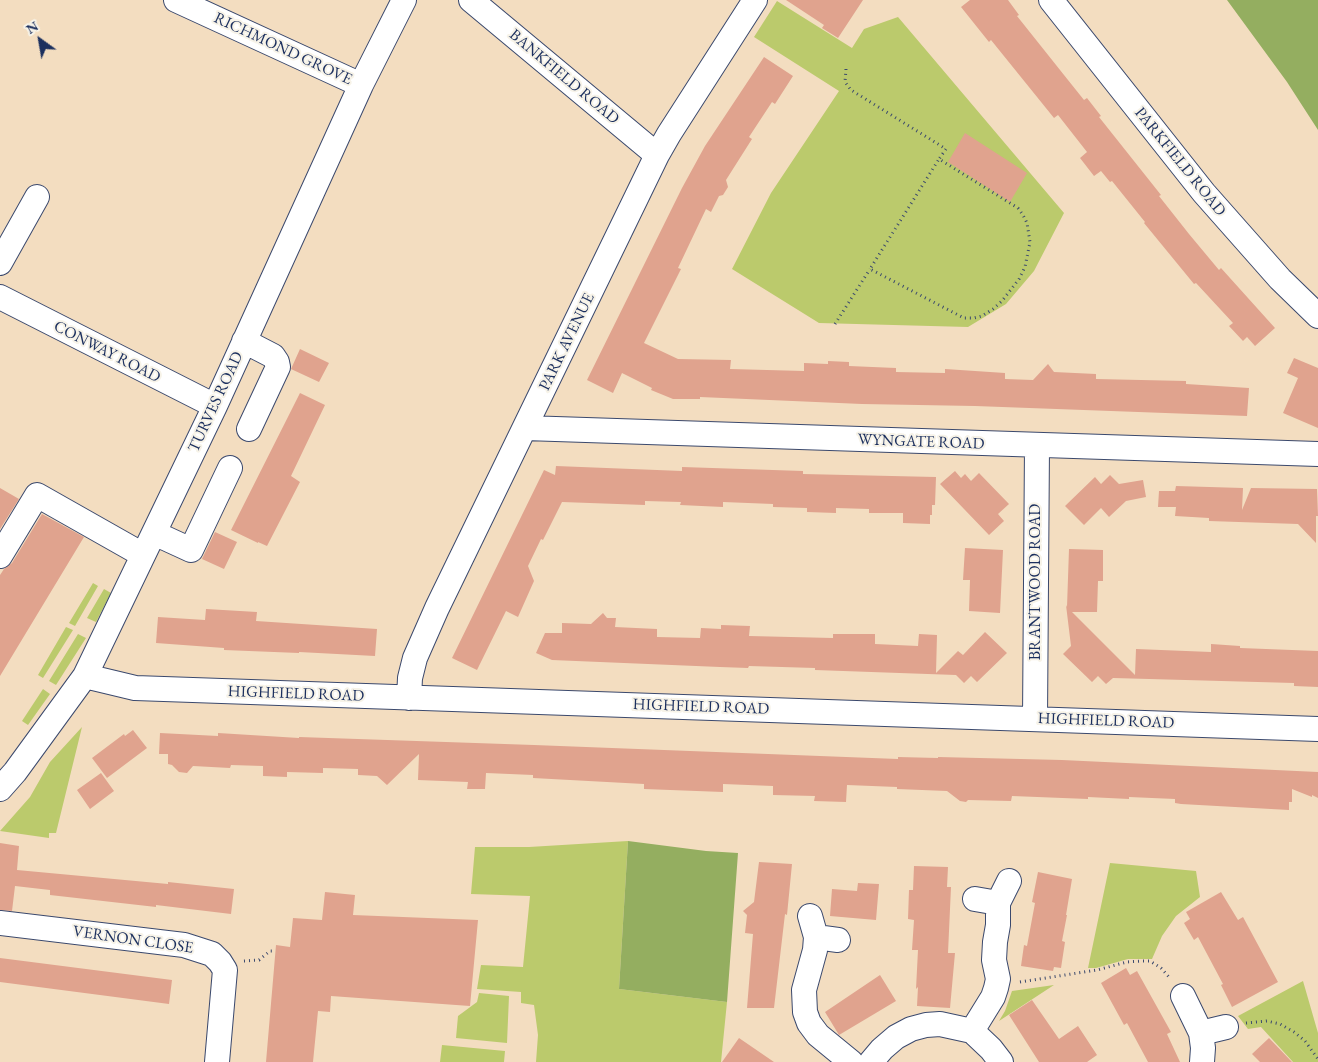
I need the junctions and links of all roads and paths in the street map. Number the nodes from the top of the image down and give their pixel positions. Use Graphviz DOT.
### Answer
graph roads {
  1 [pos="176,0"];
  2 [pos="404,0"];
  3 [pos="471,0"];
  4 [pos="756,0"];
  5 [pos="1051,0"];
  6 [pos="846,69"];
  7 [pos="362,85"];
  8 [pos="657,155"];
  9 [pos="939,159"];
  10 [pos="37,197"];
  11 [pos="0,263"];
  12 [pos="870,269"];
  13 [pos="0,297"];
  14 [pos="1318,316"];
  15 [pos="835,324"];
  16 [pos="244,342"];
  17 [pos="215,406"];
  18 [pos="525,428"];
  19 [pos="249,429"];
  20 [pos="1037,446"];
  21 [pos="1318,454"];
  22 [pos="230,468"];
  23 [pos="154,533"];
  24 [pos="143,555"];
  25 [pos="0,556"];
  26 [pos="85,676"];
  27 [pos="409,698"];
  28 [pos="1036,719"];
  29 [pos="1318,729"];
  30 [pos="5,774"];
  31 [pos="1009,881"];
  32 [pos="975,899"];
  33 [pos="998,903"];
  34 [pos="0,923"];
  35 [pos="821,931"];
  36 [pos="275,951"];
  37 [pos="241,962"];
  38 [pos="1012,983"];
  39 [pos="1177,988"];
  40 [pos="1234,1025"];
  41 [pos="972,1031"];
  42 [pos="1201,1033"];
  43 [pos="1318,1059"];
  44 [pos="217,1062"];
  45 [pos="851,1062"];
  46 [pos="871,1062"];
  47 [pos="1001,1062"];
  48 [pos="1202,1062"];
  1 -- 7 [label="street, RICHMOND GROVE"];
  2 -- 7 [label="street, TURVES ROAD"];
  3 -- 8 [label="street, BANKFIELD ROAD"];
  4 -- 8 [label="street, PARK AVENUE"];
  5 -- 14 [label="street, PARKFIELD ROAD"];
  6 -- 9 [label="path"];
  7 -- 16 [label="street, TURVES ROAD"];
  8 -- 18 [label="street, PARK AVENUE"];
  9 -- 12 [label="path"];
  9 -- 12 [label="path"];
  10 -- 11 [label="street"];
  12 -- 15 [label="path"];
  13 -- 17 [label="street, CONWAY ROAD"];
  16 -- 17 [label="street, TURVES ROAD"];
  16 -- 19 [label="street"];
  17 -- 23 [label="street, TURVES ROAD"];
  18 -- 20 [label="street, WYNGATE ROAD"];
  18 -- 27 [label="street, PARK AVENUE"];
  20 -- 21 [label="street, WYNGATE ROAD"];
  20 -- 28 [label="street, BRANTWOOD ROAD"];
  22 -- 23 [label="street"];
  23 -- 24 [label="street, TURVES ROAD"];
  24 -- 25 [label="street"];
  24 -- 26 [label="street, TURVES ROAD"];
  26 -- 27 [label="street, HIGHFIELD ROAD"];
  26 -- 30 [label="street, TURVES ROAD"];
  27 -- 28 [label="street, HIGHFIELD ROAD"];
  28 -- 29 [label="street, HIGHFIELD ROAD"];
  31 -- 33 [label="street"];
  32 -- 33 [label="street"];
  33 -- 41 [label="street"];
  34 -- 44 [label="street, VERNON CLOSE"];
  35 -- 45 [label="street"];
  36 -- 37 [label="path"];
  38 -- 39 [label="path"];
  39 -- 42 [label="street"];
  40 -- 42 [label="street"];
  40 -- 43 [label="path"];
  41 -- 46 [label="street"];
  41 -- 47 [label="street"];
  42 -- 48 [label="street"];
}
